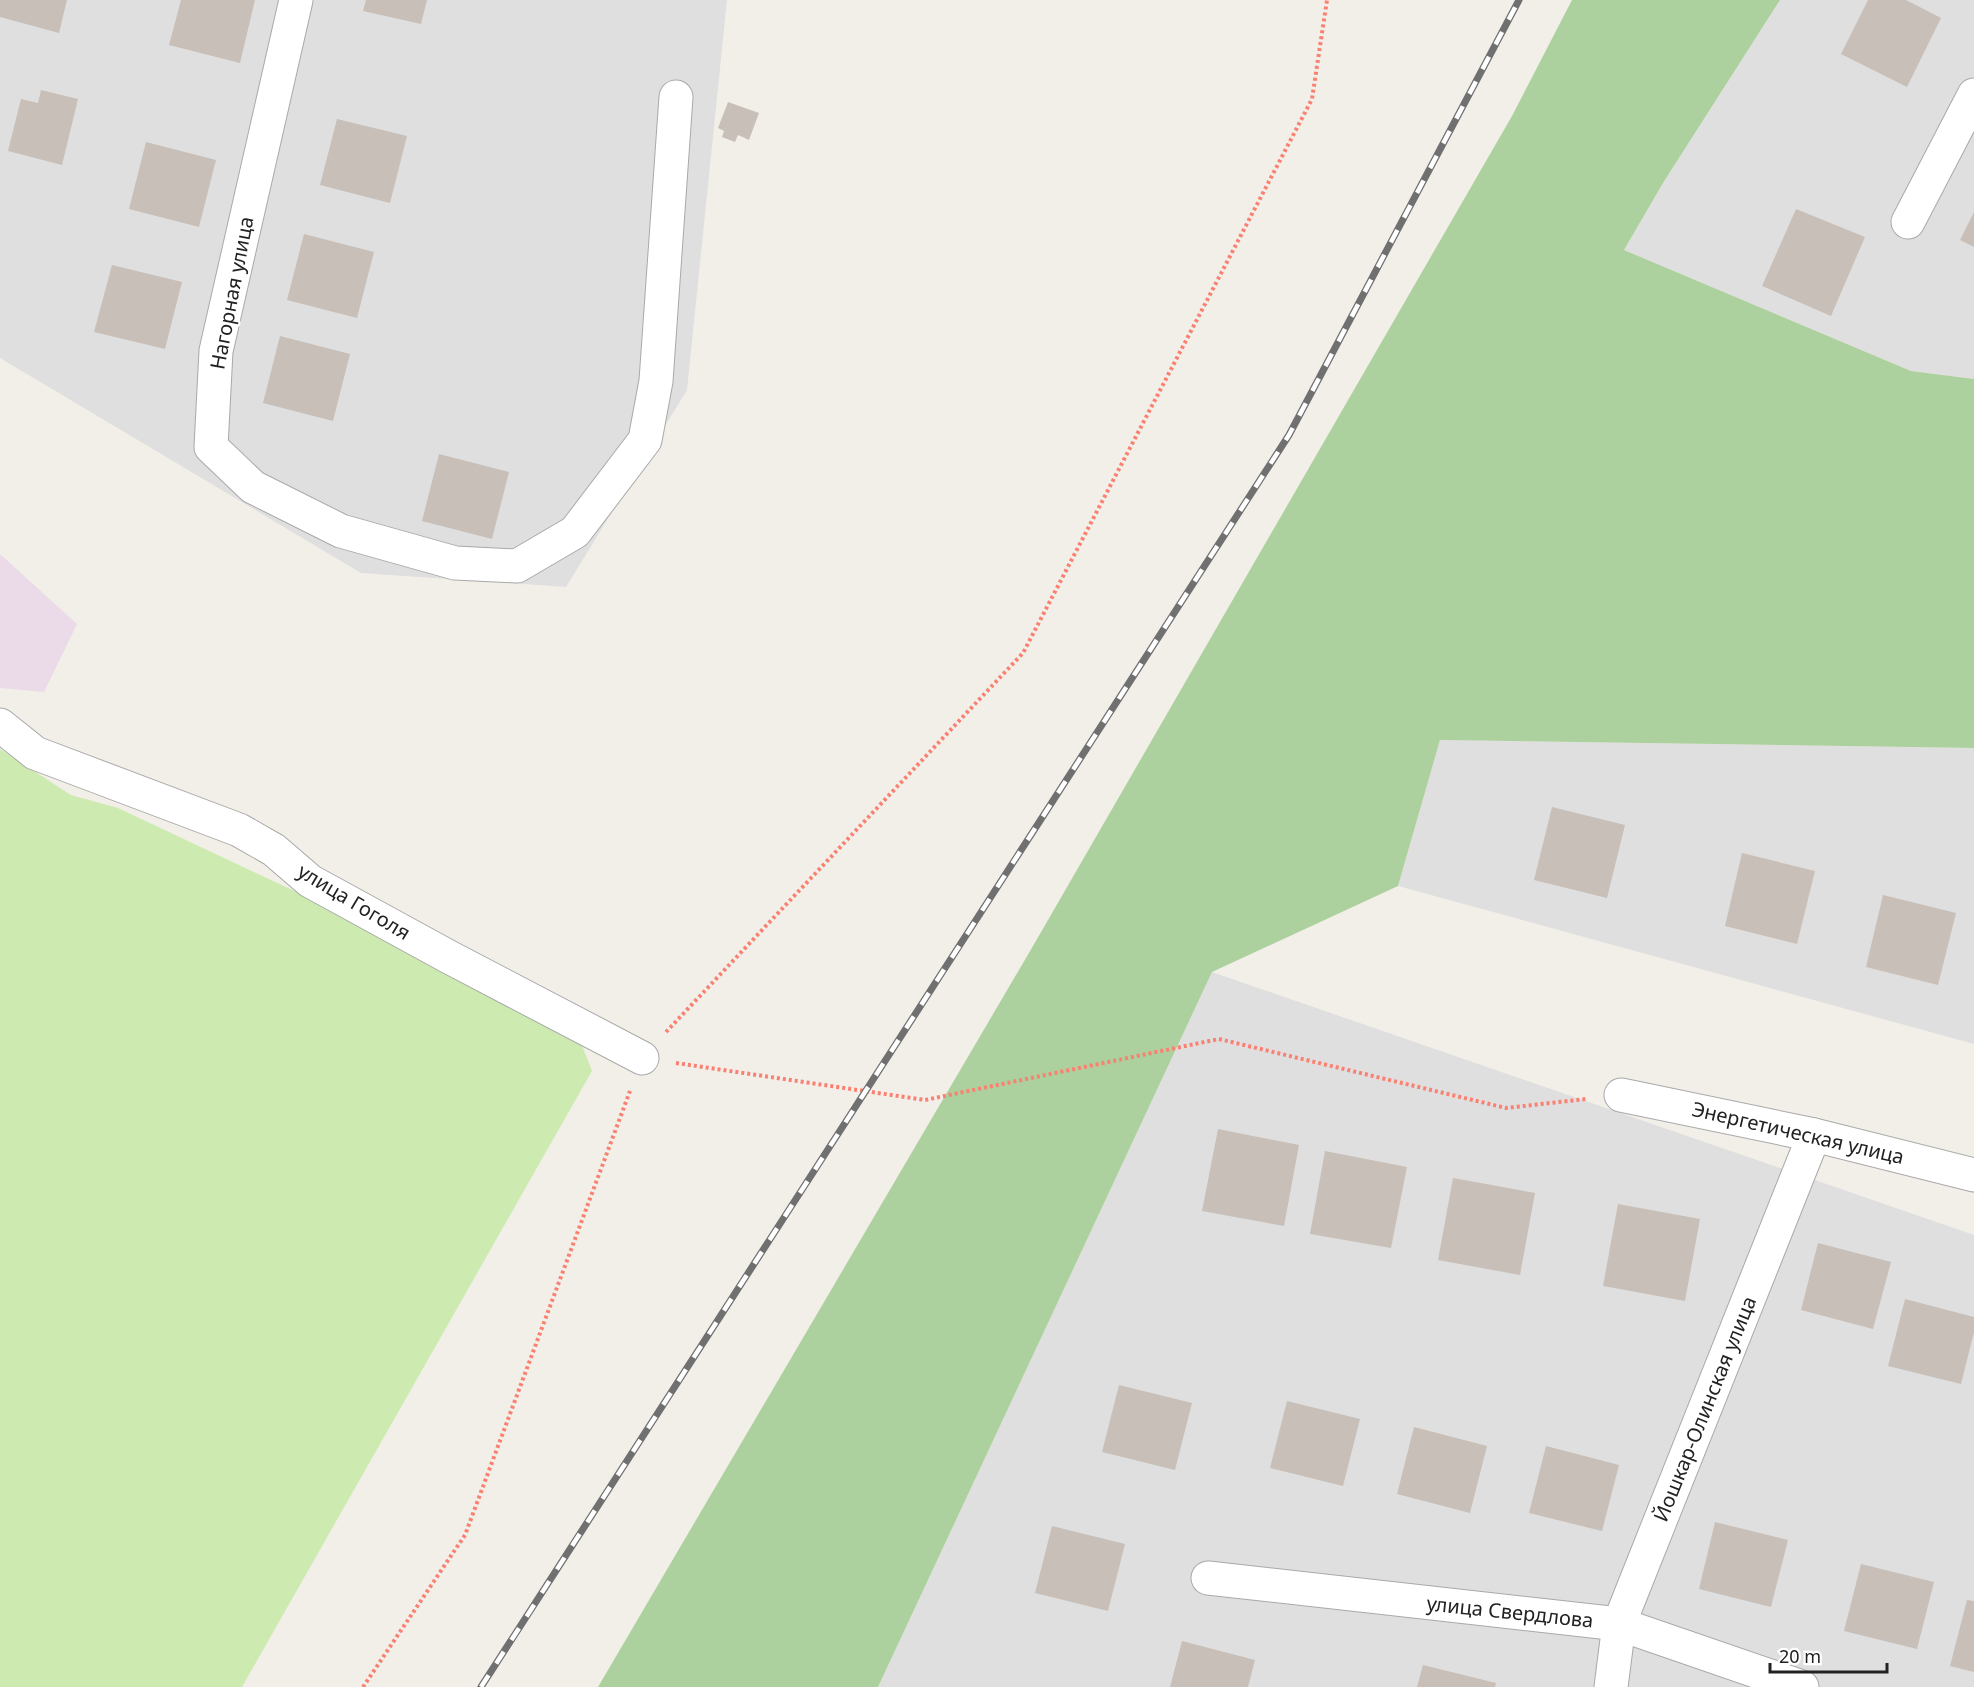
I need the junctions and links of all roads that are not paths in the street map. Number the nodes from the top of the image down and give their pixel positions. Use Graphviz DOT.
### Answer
graph roads {
  1 [pos="296,0"];
  2 [pos="1974,95"];
  3 [pos="676,97"];
  4 [pos="1908,222"];
  5 [pos="0,725"];
  6 [pos="642,1058"];
  7 [pos="1621,1095"];
  8 [pos="1814,1135"];
  9 [pos="1974,1175"];
  10 [pos="1209,1578"];
  11 [pos="1619,1624"];
  12 [pos="1611,1687"];
  13 [pos="1802,1687"];
  1 -- 3 [label="street, Нагорная улица"];
  2 -- 4 [label="street"];
  5 -- 6 [label="street, улица Гоголя"];
  7 -- 8 [label="street, Энергетическая улица"];
  8 -- 9 [label="street, Энергетическая улица"];
  8 -- 11 [label="street, Йошкар-Олинская улица"];
  10 -- 11 [label="street, улица Свердлова"];
  11 -- 12 [label="street, Йошкар-Олинская улица"];
  11 -- 13 [label="street, улица Свердлова"];
}
